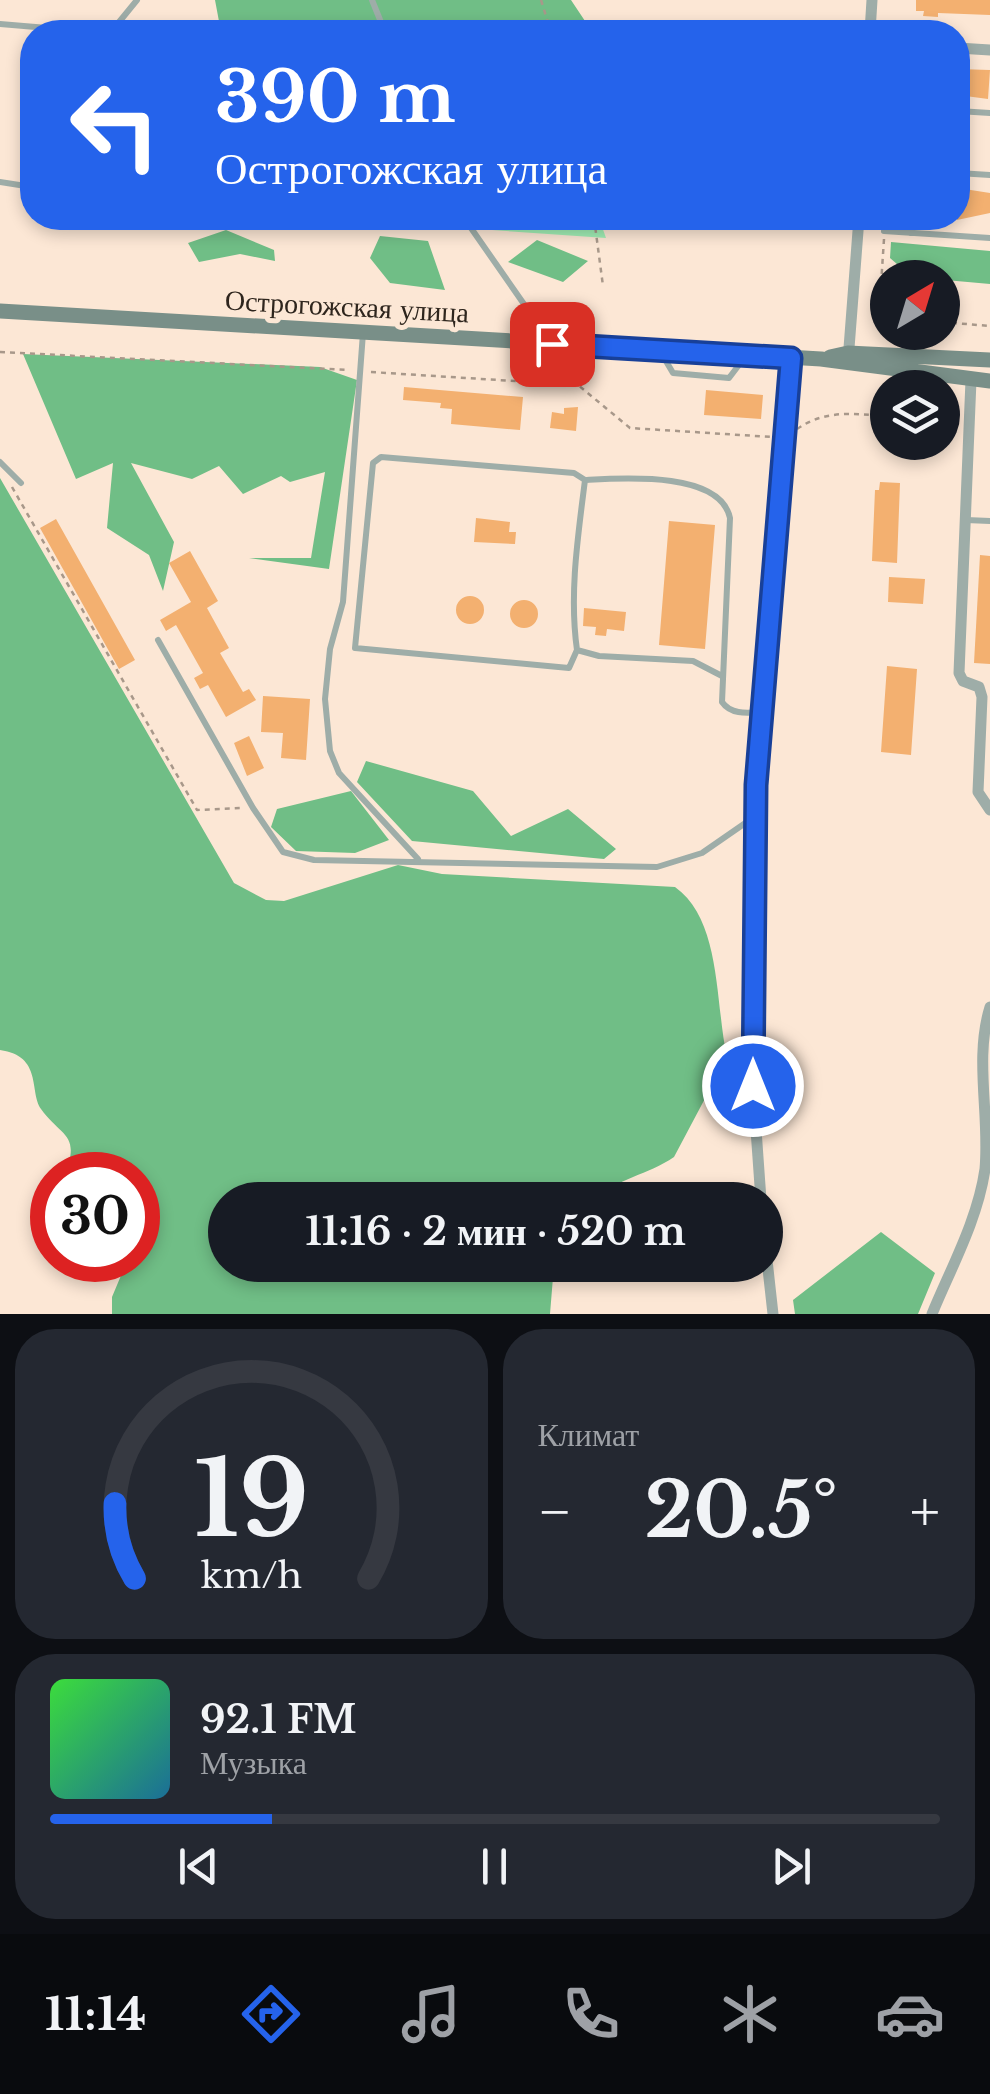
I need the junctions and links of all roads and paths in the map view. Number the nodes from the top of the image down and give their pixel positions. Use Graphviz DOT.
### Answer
graph roads {
  1 [pos="137,0"];
  2 [pos="121,20"];
  3 [pos="472,230"];
  4 [pos="596,230"];
  5 [pos="858,230"];
  6 [pos="884,231"];
  7 [pos="910,233"];
  8 [pos="990,238"];
  9 [pos="882,260"];
  10 [pos="603,286"];
  11 [pos="0,311"];
  12 [pos="960,324"];
  13 [pos="990,326"];
  14 [pos="363,332"];
  15 [pos="552,344"];
  16 [pos="660,350"];
  17 [pos="0,352"];
  18 [pos="746,355"];
  19 [pos="791,358"];
  20 [pos="848,359"];
  21 [pos="990,360"];
  22 [pos="352,371"];
  23 [pos="362,371"];
  24 [pos="971,380"];
  25 [pos="990,381"];
  26 [pos="870,415"];
  27 [pos="960,421"];
  28 [pos="968,421"];
  29 [pos="786,438"];
  30 [pos="3,465"];
  31 [pos="585,480"];
  32 [pos="21,483"];
  33 [pos="965,520"];
  34 [pos="990,522"];
  35 [pos="158,640"];
  36 [pos="577,650"];
  37 [pos="722,676"];
  38 [pos="985,686"];
  39 [pos="763,712"];
  40 [pos="253,808"];
  41 [pos="990,810"];
  42 [pos="756,816"];
  43 [pos="419,860"];
  44 [pos="990,1009"];
  45 [pos="987,1086"];
  46 [pos="759,1182"];
  47 [pos="769,1282"];
  48 [pos="773,1314"];
  49 [pos="932,1314"];
  1 -- 2 [label="lane"];
  3 -- 15 [label="lane"];
  4 -- 10 [label="path"];
  5 -- 20 [label="street"];
  6 -- 7 [label="lane"];
  6 -- 9 [label="path"];
  7 -- 8 [label="lane"];
  11 -- 14 [label="street, Острогожская улица"];
  12 -- 13 [label="path"];
  14 -- 15 [label="street, Острогожская улица"];
  14 -- 23 [label="lane"];
  15 -- 16 [label="street, Острогожская улица"];
  16 -- 18 [label="street, Острогожская улица"];
  16 -- 18 [label="lane"];
  17 -- 22 [label="path"];
  18 -- 19 [label="street, Острогожская улица"];
  19 -- 20 [label="street, Острогожская улица"];
  19 -- 29 [label="street"];
  20 -- 21 [label="street"];
  20 -- 24 [label="street"];
  23 -- 29 [label="path"];
  23 -- 43 [label="lane"];
  24 -- 25 [label="street"];
  24 -- 28 [label="street"];
  26 -- 29 [label="path"];
  27 -- 28 [label="path"];
  28 -- 33 [label="street"];
  29 -- 39 [label="street"];
  30 -- 32 [label="lane"];
  30 -- 40 [label="path"];
  31 -- 36 [label="lane"];
  31 -- 36 [label="lane"];
  31 -- 37 [label="lane"];
  33 -- 34 [label="lane"];
  33 -- 38 [label="street"];
  35 -- 40 [label="lane"];
  36 -- 37 [label="lane"];
  37 -- 39 [label="lane"];
  38 -- 41 [label="street"];
  39 -- 42 [label="street"];
  40 -- 43 [label="lane"];
  42 -- 43 [label="lane"];
  42 -- 46 [label="street"];
  44 -- 45 [label="street"];
  45 -- 49 [label="street"];
  47 -- 48 [label="street"];
}
